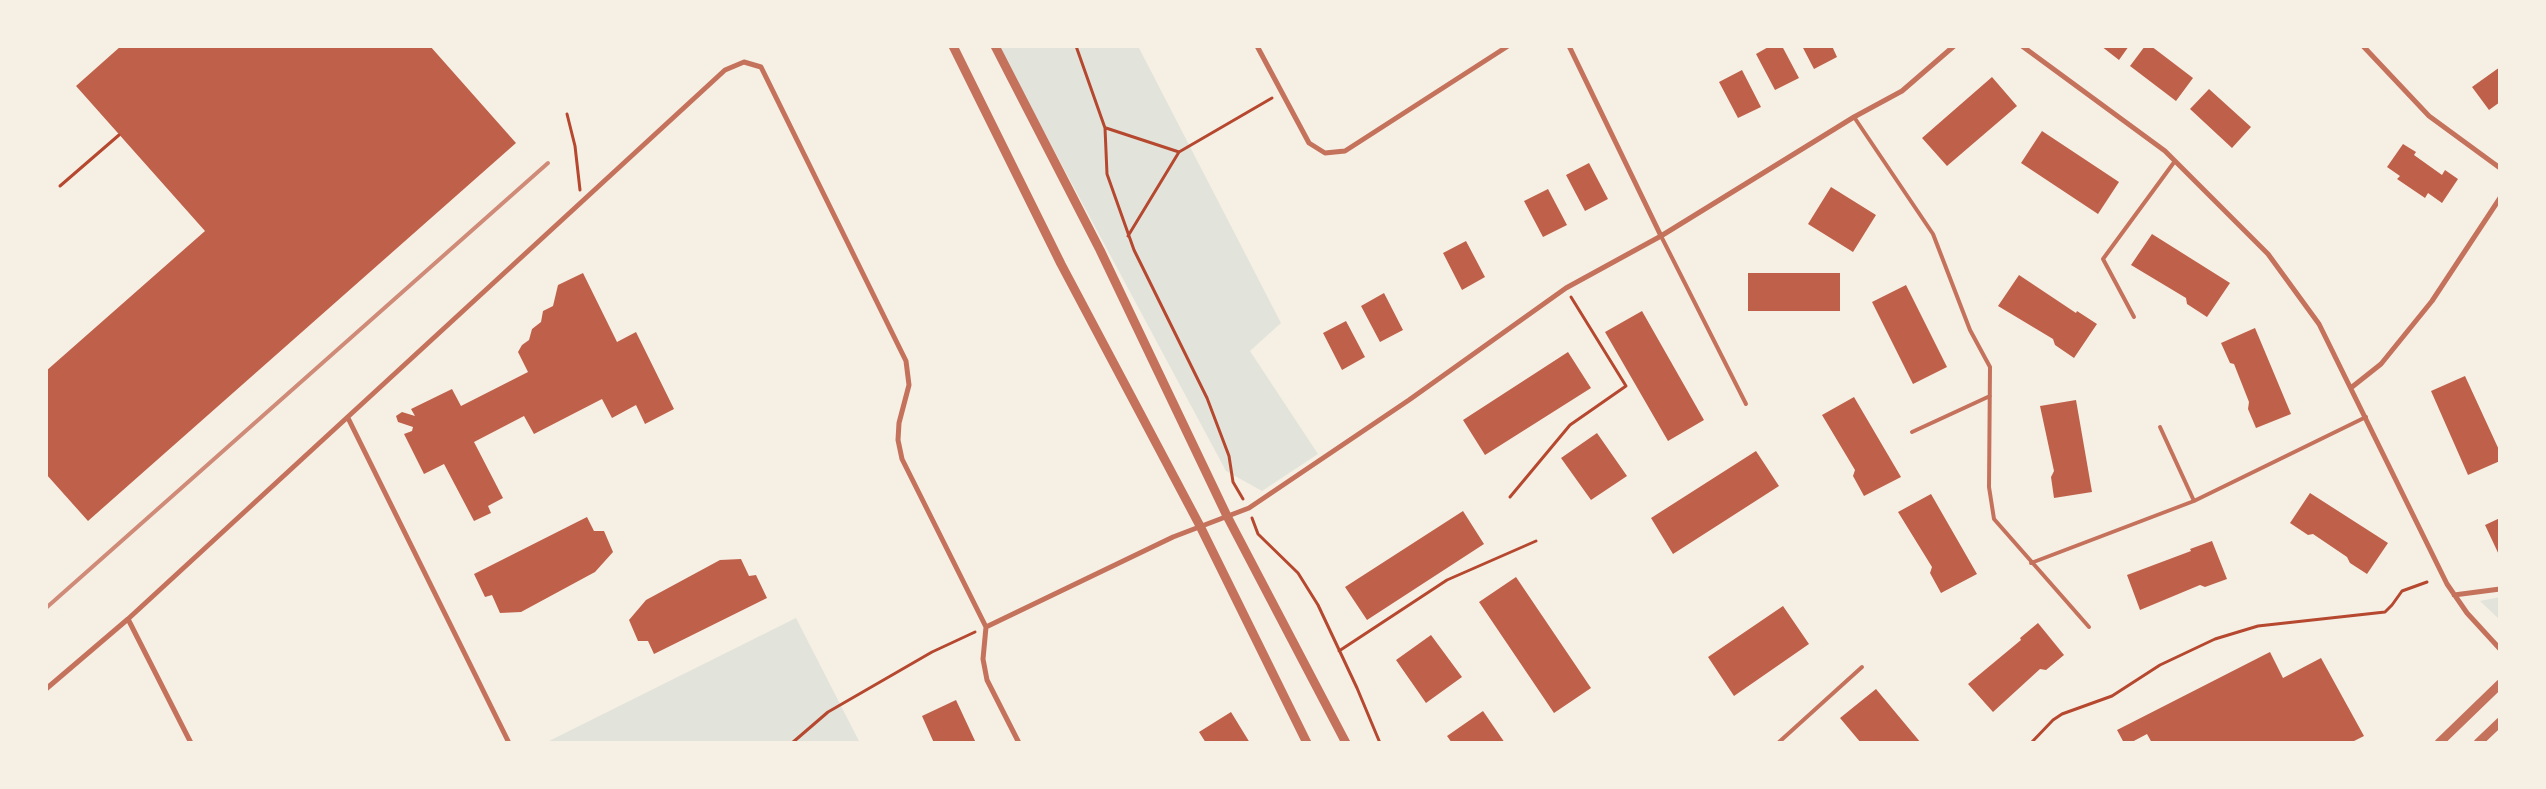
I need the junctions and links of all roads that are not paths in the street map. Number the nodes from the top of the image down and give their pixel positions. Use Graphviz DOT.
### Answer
graph roads {
  1 [pos="953,46"];
  2 [pos="994,46"];
  3 [pos="1257,46"];
  4 [pos="1508,46"];
  5 [pos="1569,46"];
  6 [pos="1954,46"];
  7 [pos="2022,46"];
  8 [pos="2363,46"];
  9 [pos="1854,117"];
  10 [pos="2176,161"];
  11 [pos="2500,168"];
  12 [pos="2500,198"];
  13 [pos="1661,236"];
  14 [pos="2134,317"];
  15 [pos="2352,387"];
  16 [pos="1990,396"];
  17 [pos="1746,404"];
  18 [pos="2366,417"];
  19 [pos="348,418"];
  20 [pos="2160,427"];
  21 [pos="1912,432"];
  22 [pos="2194,501"];
  23 [pos="1226,516"];
  24 [pos="1200,526"];
  25 [pos="2031,563"];
  26 [pos="2500,589"];
  27 [pos="2454,596"];
  28 [pos="128,619"];
  29 [pos="986,627"];
  30 [pos="2089,627"];
  31 [pos="2500,649"];
  32 [pos="1862,667"];
  33 [pos="2500,684"];
  34 [pos="46,689"];
  35 [pos="2500,722"];
  36 [pos="191,743"];
  37 [pos="509,743"];
  38 [pos="1019,743"];
  39 [pos="1307,743"];
  40 [pos="1346,743"];
  41 [pos="1778,743"];
  42 [pos="2439,743"];
  43 [pos="2478,743"];
  1 -- 24 [label="street"];
  2 -- 23 [label="street"];
  3 -- 4 [label="street"];
  5 -- 13 [label="street"];
  6 -- 9 [label="street"];
  7 -- 10 [label="street"];
  8 -- 11 [label="street"];
  9 -- 13 [label="street"];
  9 -- 16 [label="lane"];
  10 -- 14 [label="lane"];
  10 -- 15 [label="street"];
  12 -- 15 [label="street"];
  13 -- 17 [label="lane"];
  13 -- 23 [label="street"];
  15 -- 18 [label="street"];
  16 -- 21 [label="lane"];
  16 -- 25 [label="lane"];
  18 -- 22 [label="lane"];
  18 -- 27 [label="street"];
  19 -- 28 [label="street"];
  19 -- 29 [label="street"];
  19 -- 37 [label="street"];
  20 -- 22 [label="lane"];
  22 -- 25 [label="lane"];
  23 -- 24 [label="street"];
  23 -- 40 [label="street"];
  24 -- 29 [label="street"];
  24 -- 39 [label="street"];
  25 -- 30 [label="lane"];
  26 -- 27 [label="street"];
  27 -- 31 [label="street"];
  28 -- 34 [label="street"];
  28 -- 36 [label="street"];
  29 -- 38 [label="street"];
  32 -- 41 [label="lane"];
  33 -- 42 [label="street"];
  35 -- 43 [label="street"];
}
